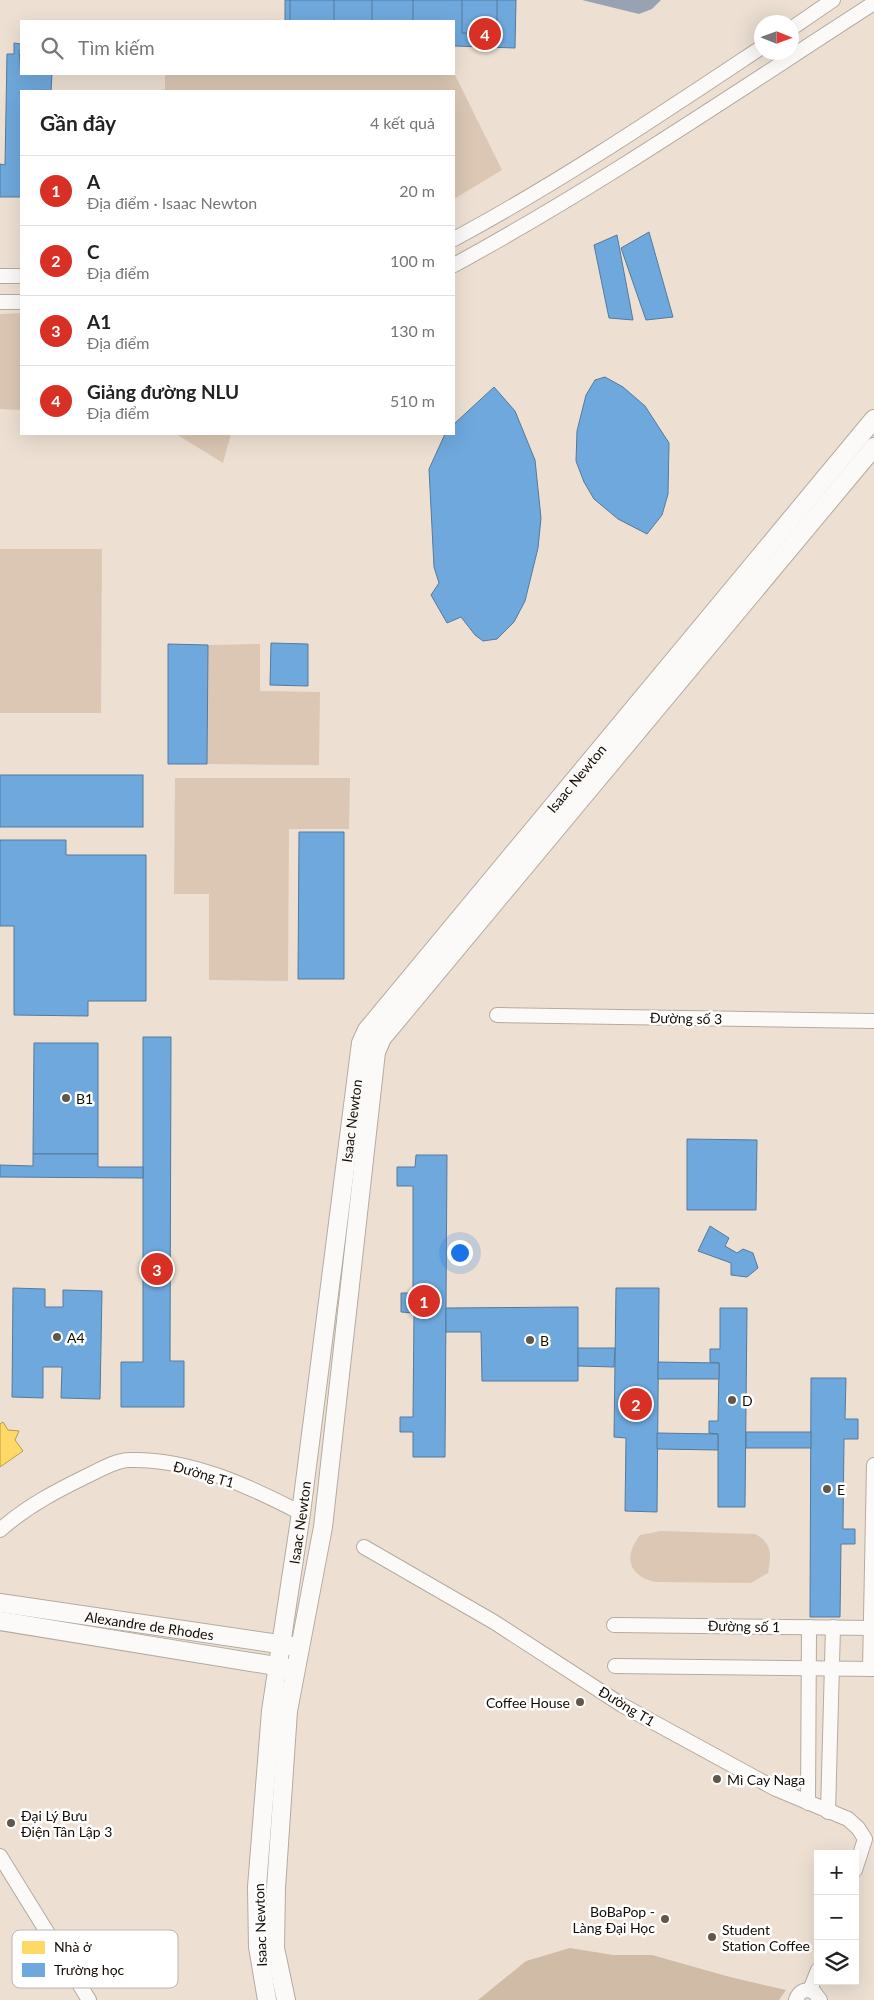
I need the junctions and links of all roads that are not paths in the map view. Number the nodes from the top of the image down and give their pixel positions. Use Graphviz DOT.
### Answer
graph roads {
  1 [pos="833,0"];
  2 [pos="874,3"];
  3 [pos="799,23"];
  4 [pos="754,52"];
  5 [pos="455,238"];
  6 [pos="455,264"];
  7 [pos="0,276"];
  8 [pos="20,276"];
  9 [pos="0,302"];
  10 [pos="20,302"];
  11 [pos="874,419"];
  12 [pos="874,447"];
  13 [pos="497,1014"];
  14 [pos="874,1021"];
  15 [pos="874,1465"];
  16 [pos="301,1513"];
  17 [pos="323,1527"];
  18 [pos="0,1530"];
  19 [pos="364,1547"];
  20 [pos="0,1603"];
  21 [pos="0,1620"];
  22 [pos="614,1625"];
  23 [pos="809,1627"];
  24 [pos="833,1627"];
  25 [pos="872,1628"];
  26 [pos="281,1645"];
  27 [pos="300,1647"];
  28 [pos="278,1666"];
  29 [pos="615,1666"];
  30 [pos="808,1668"];
  31 [pos="832,1668"];
  32 [pos="296,1669"];
  33 [pos="872,1669"];
  34 [pos="808,1803"];
  35 [pos="828,1812"];
  36 [pos="0,1856"];
  37 [pos="859,1858"];
  38 [pos="46,1930"];
  39 [pos="82,1988"];
  40 [pos="815,1995"];
  41 [pos="89,2000"];
  42 [pos="267,2000"];
  43 [pos="286,2000"];
  44 [pos="796,2000"];
  1 -- 3 [label="street"];
  2 -- 6 [label="street"];
  4 -- 5 [label="street"];
  7 -- 8 [label="street"];
  9 -- 10 [label="street"];
  11 -- 16 [label="street, Isaac Newton"];
  12 -- 17 [label="street, Isaac Newton"];
  13 -- 14 [label="street, Đường số 3"];
  15 -- 25 [label="street"];
  16 -- 17 [label="street"];
  16 -- 18 [label="street, Đường T1"];
  16 -- 26 [label="street, Isaac Newton"];
  17 -- 27 [label="street, Isaac Newton"];
  19 -- 34 [label="street, Đường T1"];
  20 -- 26 [label="street, Alexandre de Rhodes"];
  21 -- 28 [label="street, Alexandre de Rhodes"];
  22 -- 23 [label="street, Đường số 1"];
  23 -- 24 [label="street, Đường số 1"];
  23 -- 30 [label="street"];
  24 -- 25 [label="street, Đường số 1"];
  24 -- 31 [label="street"];
  25 -- 33 [label="street"];
  26 -- 27 [label="street, Alexandre de Rhodes"];
  26 -- 28 [label="street, Isaac Newton"];
  27 -- 32 [label="street, Isaac Newton"];
  28 -- 32 [label="street, Alexandre de Rhodes"];
  28 -- 42 [label="street, Isaac Newton"];
  29 -- 30 [label="street"];
  30 -- 31 [label="street"];
  30 -- 34 [label="street"];
  31 -- 33 [label="street"];
  31 -- 35 [label="street"];
  32 -- 43 [label="street, Isaac Newton"];
  34 -- 35 [label="street, Đường T1"];
  35 -- 37 [label="street, Đường T1"];
  36 -- 38 [label="street"];
  39 -- 41 [label="street"];
  40 -- 44 [label="street"];
}
